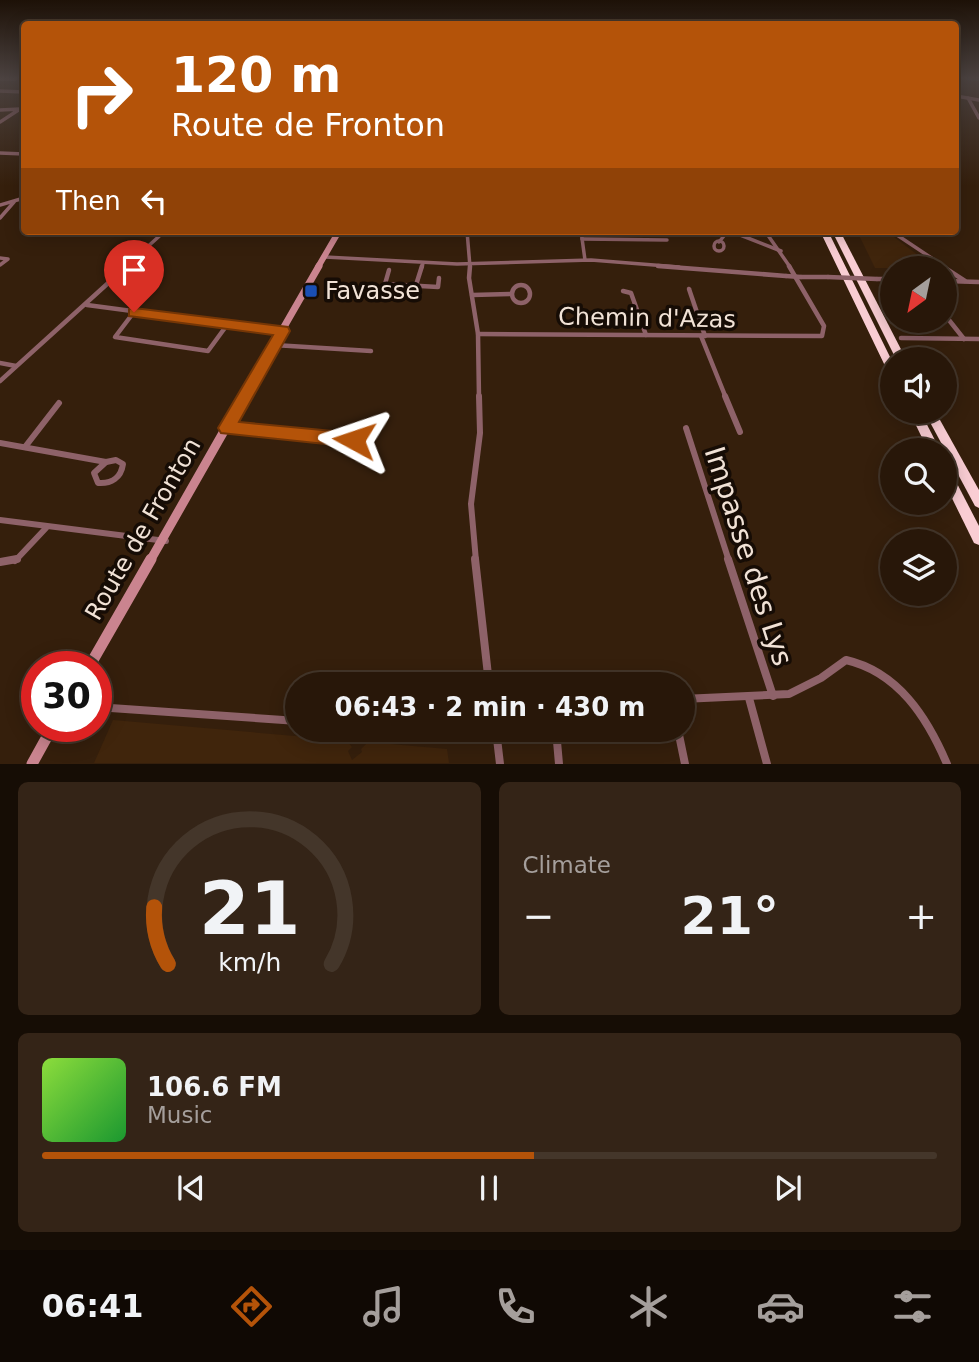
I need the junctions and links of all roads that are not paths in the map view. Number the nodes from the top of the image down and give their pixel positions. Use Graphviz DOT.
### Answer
graph roads {
  1 [pos="0,153"];
  2 [pos="21,154"];
  3 [pos="21,199"];
  4 [pos="14,202"];
  5 [pos="0,205"];
  6 [pos="0,218"];
  7 [pos="161,235"];
  8 [pos="336,235"];
  9 [pos="419,235"];
  10 [pos="450,235"];
  11 [pos="467,235"];
  12 [pos="582,235"];
  13 [pos="725,235"];
  14 [pos="740,235"];
  15 [pos="768,235"];
  16 [pos="826,235"];
  17 [pos="838,235"];
  18 [pos="897,235"];
  19 [pos="582,239"];
  20 [pos="667,240"];
  21 [pos="719,242"];
  22 [pos="782,251"];
  23 [pos="928,256"];
  24 [pos="325,257"];
  25 [pos="0,258"];
  26 [pos="585,260"];
  27 [pos="423,263"];
  28 [pos="470,264"];
  29 [pos="0,265"];
  30 [pos="389,270"];
  31 [pos="957,275"];
  32 [pos="439,278"];
  33 [pos="880,279"];
  34 [pos="958,281"];
  35 [pos="965,281"];
  36 [pos="979,282"];
  37 [pos="416,285"];
  38 [pos="689,289"];
  39 [pos="623,291"];
  40 [pos="510,294"];
  41 [pos="472,295"];
  42 [pos="87,305"];
  43 [pos="134,312"];
  44 [pos="227,325"];
  45 [pos="957,330"];
  46 [pos="283,331"];
  47 [pos="478,334"];
  48 [pos="646,335"];
  49 [pos="703,336"];
  50 [pos="901,338"];
  51 [pos="964,339"];
  52 [pos="979,339"];
  53 [pos="274,345"];
  54 [pos="881,347"];
  55 [pos="895,347"];
  56 [pos="371,351"];
  57 [pos="0,363"];
  58 [pos="16,366"];
  59 [pos="0,381"];
  60 [pos="59,402"];
  61 [pos="936,424"];
  62 [pos="227,428"];
  63 [pos="686,428"];
  64 [pos="740,432"];
  65 [pos="354,440"];
  66 [pos="0,443"];
  67 [pos="25,447"];
  68 [pos="106,462"];
  69 [pos="957,496"];
  70 [pos="979,502"];
  71 [pos="0,520"];
  72 [pos="46,527"];
  73 [pos="979,539"];
  74 [pos="164,541"];
  75 [pos="0,562"];
  76 [pos="99,651"];
  77 [pos="487,672"];
  78 [pos="773,696"];
  79 [pos="749,698"];
  80 [pos="695,699"];
  81 [pos="112,708"];
  82 [pos="285,720"];
  83 [pos="44,742"];
  84 [pos="497,742"];
  85 [pos="557,742"];
  86 [pos="680,742"];
  87 [pos="32,764"];
  88 [pos="500,764"];
  89 [pos="559,764"];
  90 [pos="685,764"];
  91 [pos="767,764"];
  92 [pos="947,764"];
  1 -- 2 [label="street"];
  3 -- 4 [label="street"];
  4 -- 5 [label="street"];
  4 -- 6 [label="street"];
  7 -- 42 [label="street"];
  8 -- 24 [label="main road, Route de Fronton"];
  9 -- 10 [label="street"];
  11 -- 28 [label="street"];
  12 -- 19 [label="street"];
  13 -- 21 [label="street"];
  14 -- 22 [label="street"];
  15 -- 22 [label="street"];
  16 -- 54 [label="highway"];
  17 -- 55 [label="highway"];
  18 -- 23 [label="street"];
  19 -- 20 [label="street"];
  19 -- 26 [label="street"];
  22 -- 49 [label="street, Chemin d'Azas"];
  24 -- 27 [label="street"];
  24 -- 46 [label="main road, Route de Fronton"];
  25 -- 29 [label="street"];
  26 -- 28 [label="street"];
  26 -- 33 [label="street, bridge"];
  27 -- 28 [label="street"];
  27 -- 37 [label="street"];
  28 -- 41 [label="street"];
  30 -- 37 [label="street"];
  31 -- 35 [label="street"];
  32 -- 37 [label="street"];
  34 -- 35 [label="street"];
  35 -- 36 [label="street"];
  38 -- 49 [label="street"];
  39 -- 48 [label="street"];
  40 -- 40 [label="street"];
  40 -- 41 [label="street"];
  41 -- 47 [label="street"];
  42 -- 43 [label="street"];
  42 -- 58 [label="street"];
  43 -- 44 [label="street"];
  43 -- 44 [label="street"];
  44 -- 46 [label="street"];
  45 -- 51 [label="street"];
  46 -- 53 [label="main road, Route de Fronton"];
  47 -- 48 [label="street, Chemin d'Azas"];
  47 -- 77 [label="street"];
  48 -- 49 [label="street, Chemin d'Azas"];
  49 -- 64 [label="street"];
  50 -- 51 [label="street"];
  51 -- 52 [label="street"];
  53 -- 56 [label="street"];
  53 -- 62 [label="main road, Route de Fronton"];
  57 -- 58 [label="street"];
  58 -- 59 [label="street"];
  60 -- 67 [label="street"];
  61 -- 70 [label="highway"];
  62 -- 65 [label="street"];
  62 -- 74 [label="main road, Route de Fronton"];
  63 -- 78 [label="street, Impasse des Lys"];
  66 -- 67 [label="street"];
  67 -- 68 [label="street"];
  68 -- 68 [label="street"];
  69 -- 73 [label="highway"];
  71 -- 72 [label="street"];
  72 -- 74 [label="street"];
  72 -- 75 [label="street"];
  74 -- 76 [label="main road, Route de Fronton"];
  78 -- 79 [label="street"];
  78 -- 92 [label="street"];
  79 -- 80 [label="street"];
  79 -- 91 [label="street"];
  81 -- 82 [label="street"];
  83 -- 87 [label="main road"];
  84 -- 88 [label="street"];
  85 -- 89 [label="street"];
  86 -- 90 [label="street"];
}
